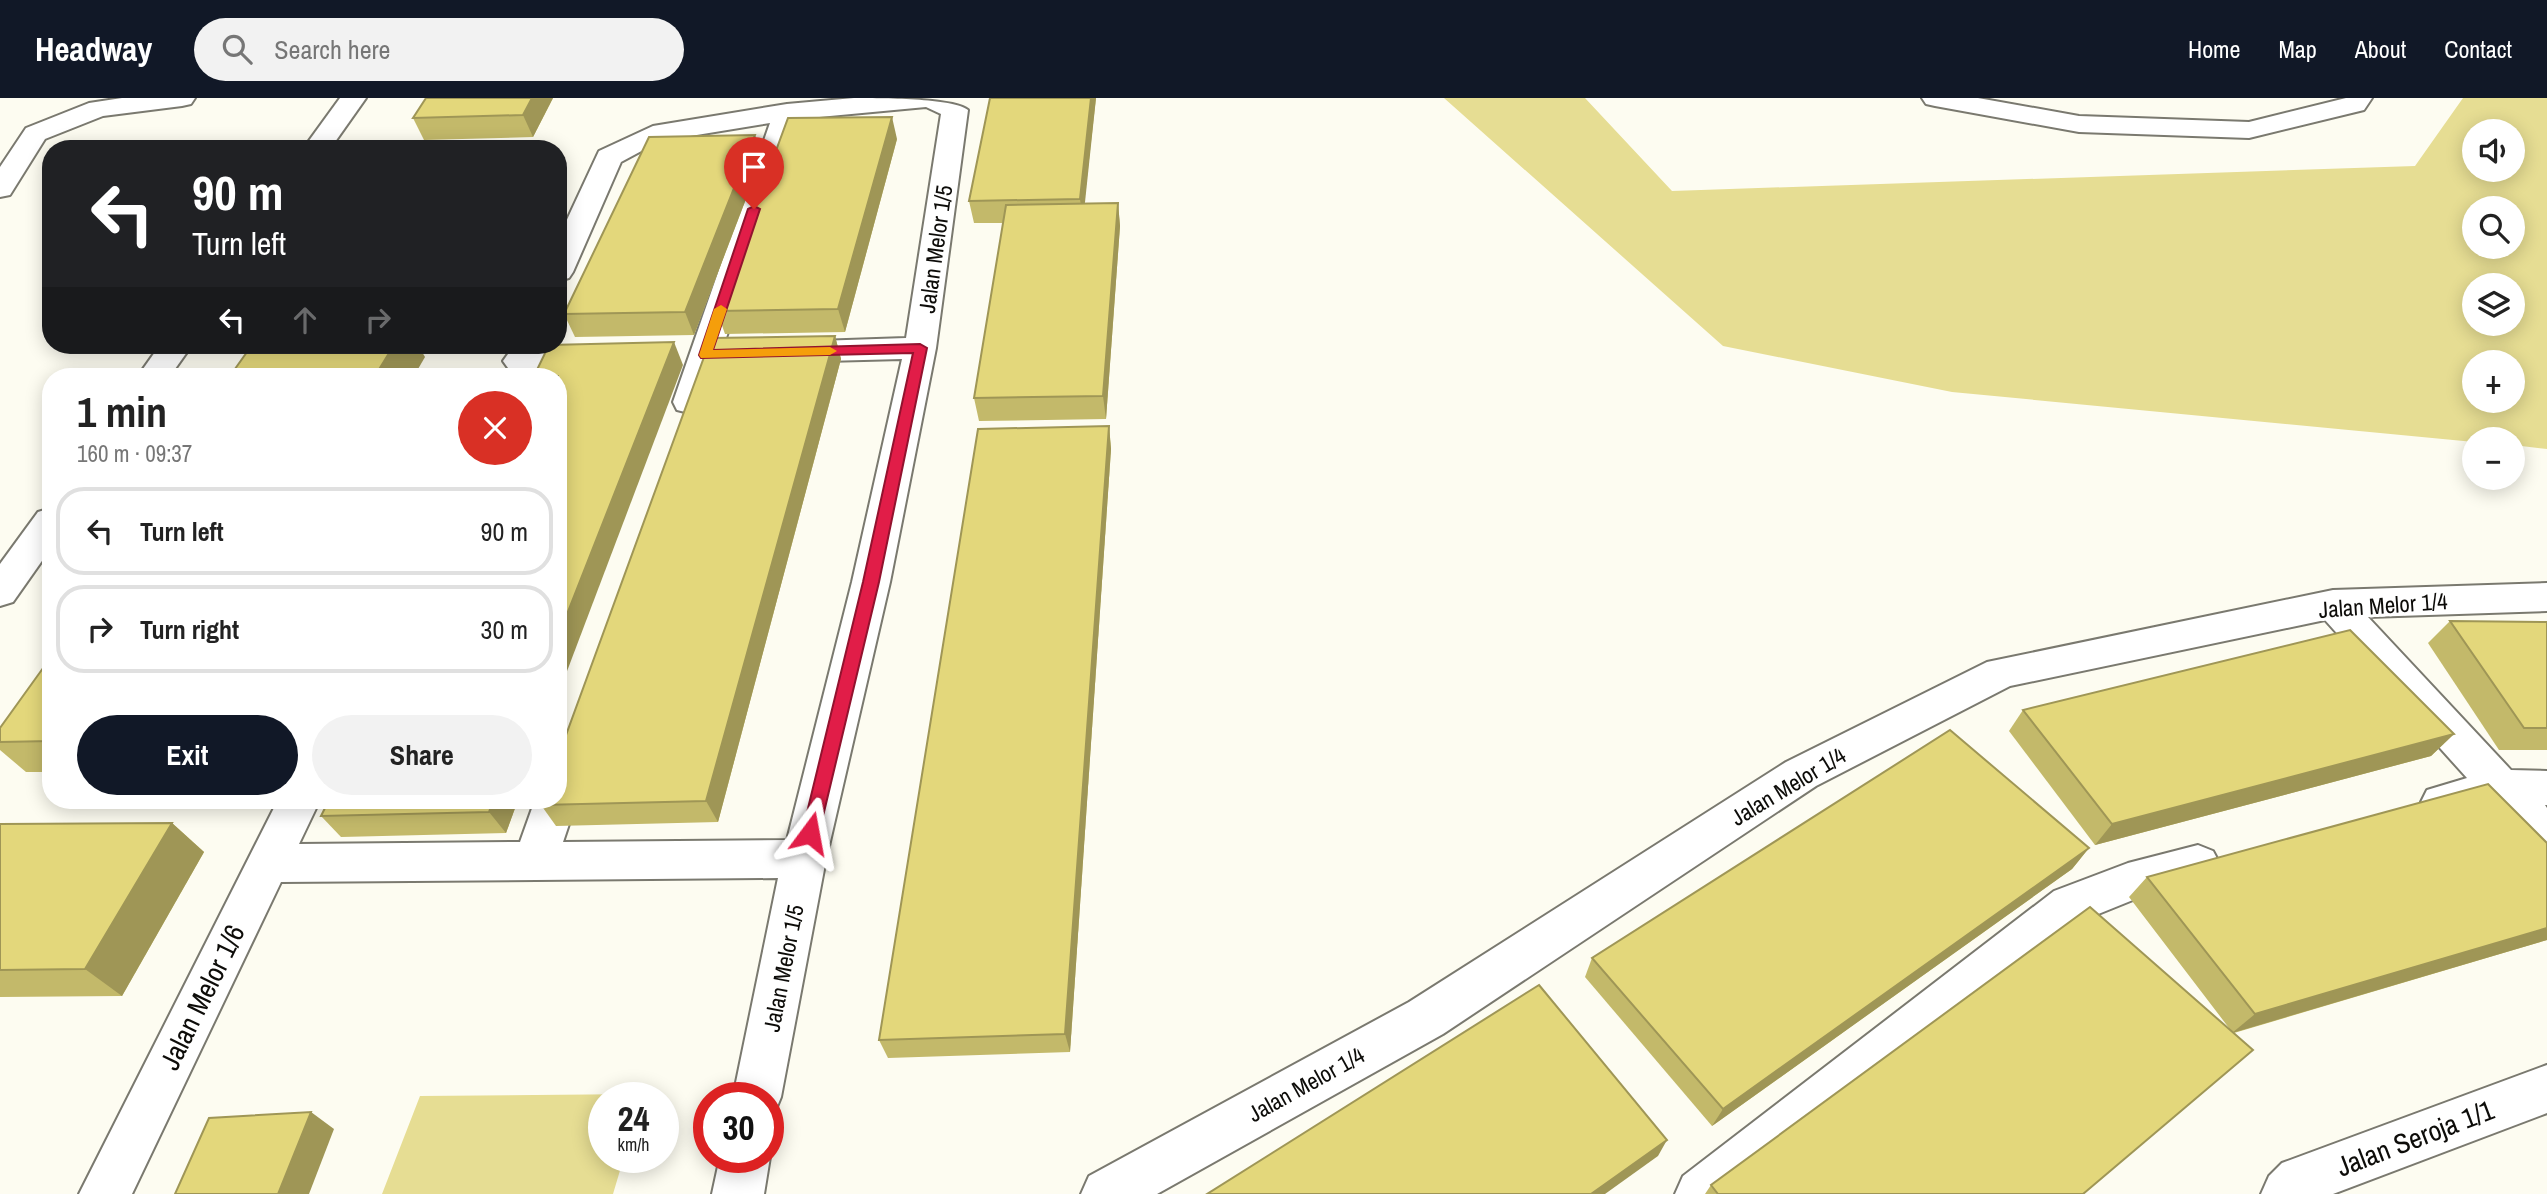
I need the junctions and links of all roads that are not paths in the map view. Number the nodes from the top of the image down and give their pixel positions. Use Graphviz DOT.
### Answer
graph roads {
  1 [pos="182,98"];
  2 [pos="353,98"];
  3 [pos="1935,98"];
  4 [pos="2359,98"];
  5 [pos="787,112"];
  6 [pos="323,140"];
  7 [pos="0,189"];
  8 [pos="567,252"];
  9 [pos="920,348"];
  10 [pos="719,355"];
  11 [pos="625,358"];
  12 [pos="519,361"];
  13 [pos="678,435"];
  14 [pos="42,533"];
  15 [pos="0,592"];
  16 [pos="2547,597"];
  17 [pos="2333,604"];
  18 [pos="2502,787"];
  19 [pos="2547,788"];
  20 [pos="294,809"];
  21 [pos="553,809"];
  22 [pos="2408,811"];
  23 [pos="2547,837"];
  24 [pos="2235,855"];
  25 [pos="804,859"];
  26 [pos="536,860"];
  27 [pos="267,863"];
  28 [pos="760,1082"];
  29 [pos="2547,1089"];
  30 [pos="742,1173"];
  31 [pos="105,1194"];
  32 [pos="738,1194"];
  33 [pos="1107,1194"];
  34 [pos="1701,1194"];
  35 [pos="2287,1194"];
  1 -- 7 [label="street"];
  2 -- 6 [label="street"];
  3 -- 4 [label="street"];
  5 -- 8 [label="street, Jalan Melor 1/5"];
  5 -- 9 [label="street, Jalan Melor 1/5"];
  5 -- 10 [label="street"];
  9 -- 10 [label="street"];
  9 -- 25 [label="street, Jalan Melor 1/5"];
  10 -- 13 [label="street"];
  11 -- 12 [label="street"];
  14 -- 15 [label="street"];
  16 -- 17 [label="street, Jalan Melor 1/4"];
  17 -- 18 [label="street"];
  17 -- 33 [label="street, Jalan Melor 1/4"];
  18 -- 19 [label="street"];
  18 -- 22 [label="street"];
  18 -- 23 [label="street"];
  20 -- 27 [label="street, Jalan Melor 1/6"];
  21 -- 26 [label="street"];
  24 -- 34 [label="street"];
  25 -- 26 [label="street"];
  25 -- 28 [label="street, Jalan Melor 1/5"];
  26 -- 27 [label="street"];
  27 -- 31 [label="street, Jalan Melor 1/6"];
  29 -- 35 [label="street, Jalan Seroja 1/1"];
  30 -- 32 [label="street"];
}
